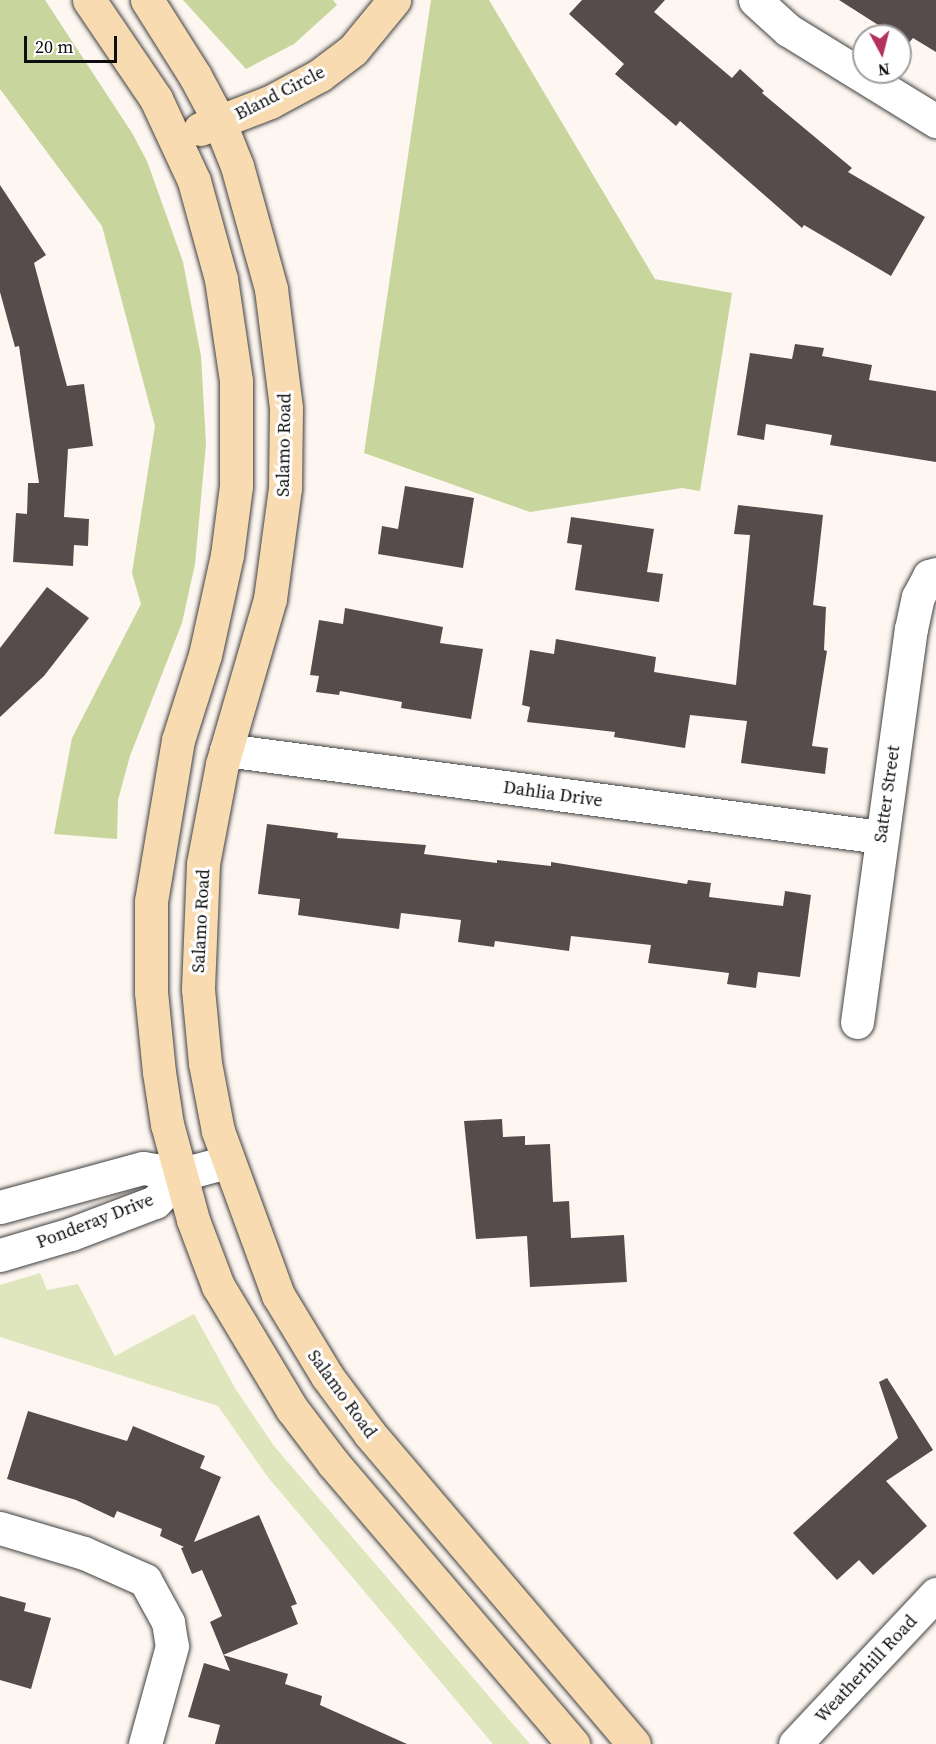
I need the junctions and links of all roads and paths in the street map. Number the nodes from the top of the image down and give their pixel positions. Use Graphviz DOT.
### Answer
graph roads {
  1 [pos="89,0"];
  2 [pos="147,0"];
  3 [pos="394,0"];
  4 [pos="755,0"];
  5 [pos="936,121"];
  6 [pos="219,122"];
  7 [pos="175,138"];
  8 [pos="936,574"];
  9 [pos="226,750"];
  10 [pos="881,837"];
  11 [pos="857,1022"];
  12 [pos="227,1162"];
  13 [pos="182,1174"];
  14 [pos="0,1207"];
  15 [pos="0,1255"];
  16 [pos="0,1528"];
  17 [pos="936,1594"];
  18 [pos="146,1744"];
  19 [pos="573,1744"];
  20 [pos="634,1744"];
  21 [pos="795,1744"];
  1 -- 7 [label="main road"];
  2 -- 6 [label="main road, Salamo Road"];
  3 -- 6 [label="main road, Bland Circle"];
  4 -- 5 [label="street"];
  6 -- 7 [label="main road, Bland Circle"];
  6 -- 9 [label="main road, Salamo Road"];
  7 -- 13 [label="main road"];
  8 -- 10 [label="street, Satter Street"];
  9 -- 10 [label="street, Dahlia Drive"];
  9 -- 12 [label="main road, Salamo Road"];
  10 -- 11 [label="street, Satter Street"];
  12 -- 13 [label="street, Ponderay Drive"];
  12 -- 20 [label="main road, Salamo Road"];
  13 -- 14 [label="street, Ponderay Drive"];
  13 -- 15 [label="street, Ponderay Drive"];
  13 -- 19 [label="main road"];
  16 -- 18 [label="street"];
  17 -- 21 [label="street, Weatherhill Road"];
}
